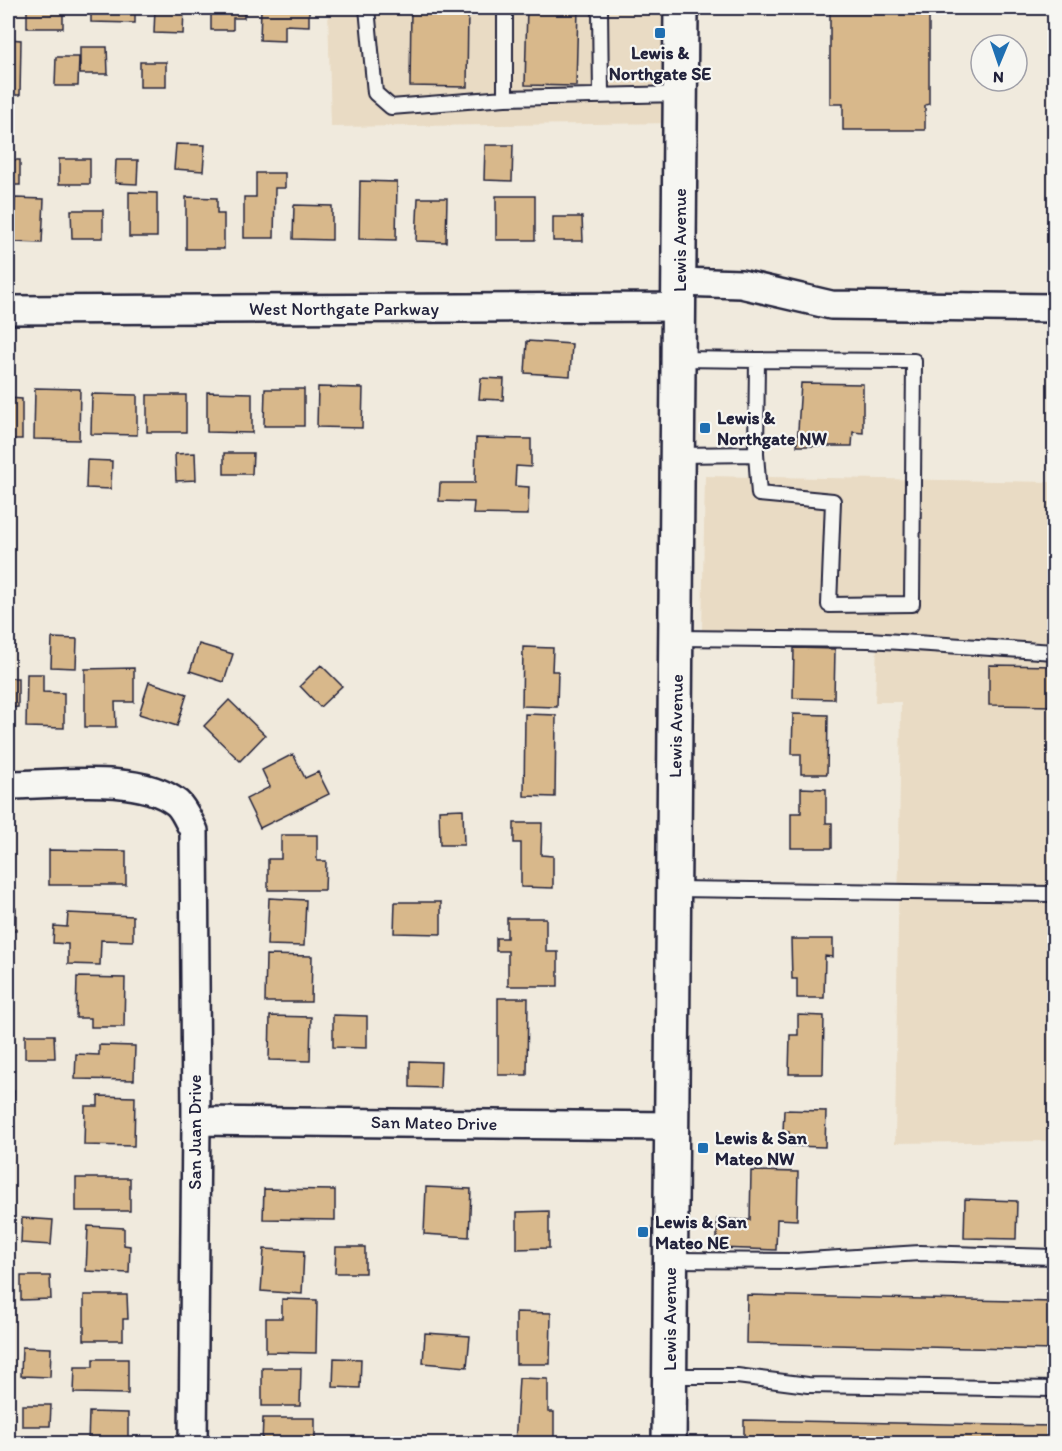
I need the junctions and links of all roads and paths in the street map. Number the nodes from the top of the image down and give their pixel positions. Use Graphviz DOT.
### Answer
graph roads {
  1 [pos="367,8"];
  2 [pos="505,8"];
  3 [pos="600,8"];
  4 [pos="681,8"];
  5 [pos="681,94"];
  6 [pos="601,96"];
  7 [pos="506,98"];
  8 [pos="680,295"];
  9 [pos="1054,308"];
  10 [pos="8,310"];
  11 [pos="680,360"];
  12 [pos="757,360"];
  13 [pos="756,454"];
  14 [pos="679,455"];
  15 [pos="677,638"];
  16 [pos="1054,652"];
  17 [pos="8,785"];
  18 [pos="674,889"];
  19 [pos="1054,894"];
  20 [pos="196,1121"];
  21 [pos="672,1125"];
  22 [pos="1054,1257"];
  23 [pos="671,1260"];
  24 [pos="670,1376"];
  25 [pos="1054,1389"];
  26 [pos="193,1443"];
  27 [pos="669,1443"];
  1 -- 7 [label="lane"];
  2 -- 7 [label="lane"];
  3 -- 6 [label="lane"];
  4 -- 5 [label="main road, Lewis Avenue"];
  5 -- 6 [label="lane"];
  5 -- 8 [label="main road, Lewis Avenue"];
  6 -- 7 [label="lane"];
  8 -- 9 [label="street, West Northgate Parkway"];
  8 -- 10 [label="street, West Northgate Parkway"];
  8 -- 11 [label="main road, Lewis Avenue"];
  11 -- 12 [label="lane"];
  11 -- 14 [label="main road, Lewis Avenue"];
  12 -- 13 [label="lane"];
  12 -- 13 [label="lane"];
  13 -- 14 [label="lane"];
  14 -- 15 [label="main road, Lewis Avenue"];
  15 -- 16 [label="lane"];
  15 -- 18 [label="main road, Lewis Avenue"];
  17 -- 20 [label="street, San Juan Drive"];
  18 -- 19 [label="lane"];
  18 -- 21 [label="main road, Lewis Avenue"];
  20 -- 21 [label="street, San Mateo Drive"];
  20 -- 26 [label="street, San Juan Drive"];
  21 -- 23 [label="main road, Lewis Avenue"];
  22 -- 23 [label="lane"];
  23 -- 24 [label="main road, Lewis Avenue"];
  24 -- 25 [label="lane"];
  24 -- 27 [label="main road, Lewis Avenue"];
}
